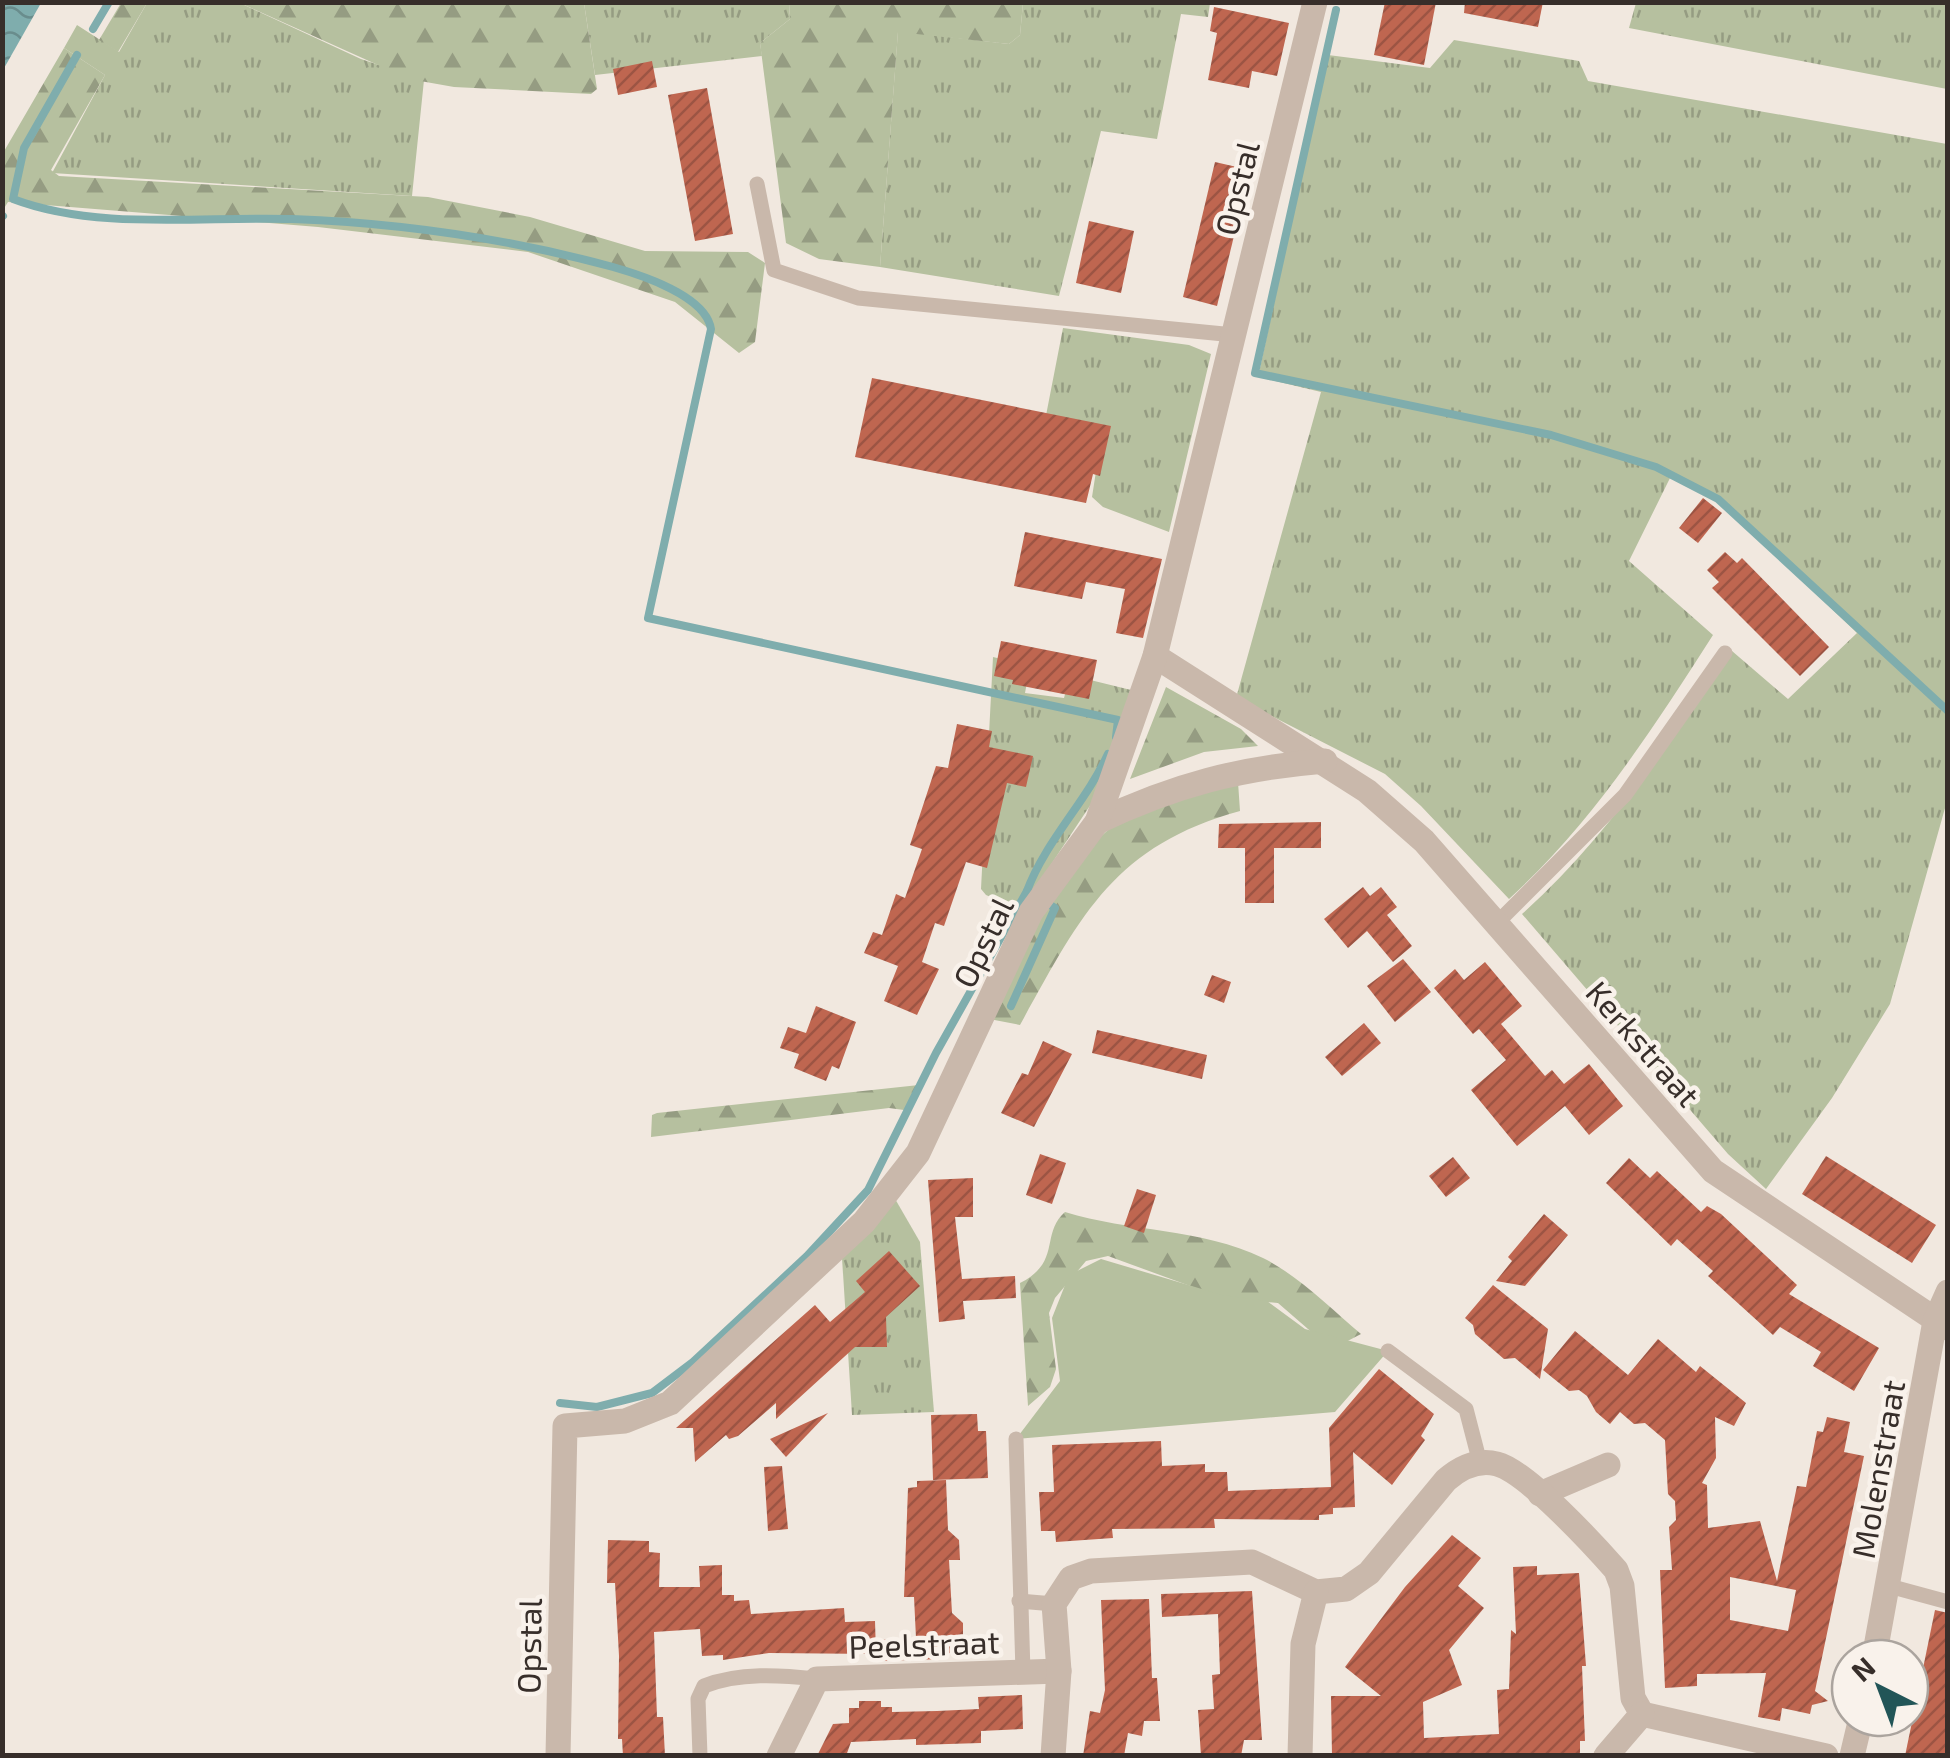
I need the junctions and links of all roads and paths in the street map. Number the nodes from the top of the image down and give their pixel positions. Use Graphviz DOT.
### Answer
graph roads {
  1 [pos="1316,2"];
  2 [pos="757,184"];
  3 [pos="1234,335"];
  4 [pos="1725,652"];
  5 [pos="1155,656"];
  6 [pos="1325,761"];
  7 [pos="1098,822"];
  8 [pos="1497,923"];
  9 [pos="1948,1292"];
  10 [pos="1942,1324"];
  11 [pos="1388,1351"];
  12 [pos="1016,1439"];
  13 [pos="1480,1463"];
  14 [pos="1608,1465"];
  15 [pos="1540,1494"];
  16 [pos="1889,1586"];
  17 [pos="1316,1592"];
  18 [pos="1018,1601"];
  19 [pos="1948,1602"];
  20 [pos="1054,1604"];
  21 [pos="1878,1638"];
  22 [pos="1059,1671"];
  23 [pos="1023,1672"];
  24 [pos="818,1679"];
  25 [pos="1642,1714"];
  26 [pos="558,1756"];
  27 [pos="700,1756"];
  28 [pos="779,1756"];
  29 [pos="1053,1756"];
  30 [pos="1300,1756"];
  31 [pos="1606,1756"];
  32 [pos="1826,1756"];
  1 -- 3 [label="street, Opstal"];
  2 -- 3 [label="lane"];
  3 -- 5 [label="street, Opstal"];
  4 -- 8 [label="lane"];
  5 -- 6 [label="street, Kerkstraat"];
  5 -- 7 [label="street, Opstal"];
  6 -- 7 [label="street"];
  6 -- 8 [label="street, Kerkstraat"];
  7 -- 26 [label="street, Opstal"];
  8 -- 10 [label="street, Kerkstraat"];
  9 -- 10 [label="street, Molenstraat"];
  10 -- 16 [label="street, Molenstraat"];
  11 -- 13 [label="lane"];
  12 -- 18 [label="lane"];
  13 -- 15 [label="street"];
  13 -- 17 [label="street"];
  14 -- 15 [label="street"];
  15 -- 25 [label="street"];
  16 -- 19 [label="lane"];
  16 -- 21 [label="street, Molenstraat"];
  17 -- 20 [label="street"];
  17 -- 30 [label="street"];
  18 -- 20 [label="lane"];
  18 -- 23 [label="lane"];
  20 -- 22 [label="street"];
  22 -- 23 [label="street, Peelstraat"];
  22 -- 29 [label="street"];
  23 -- 24 [label="street, Peelstraat"];
  24 -- 27 [label="lane"];
  24 -- 28 [label="street, Peelstraat"];
  25 -- 31 [label="street"];
  25 -- 32 [label="street"];
}
